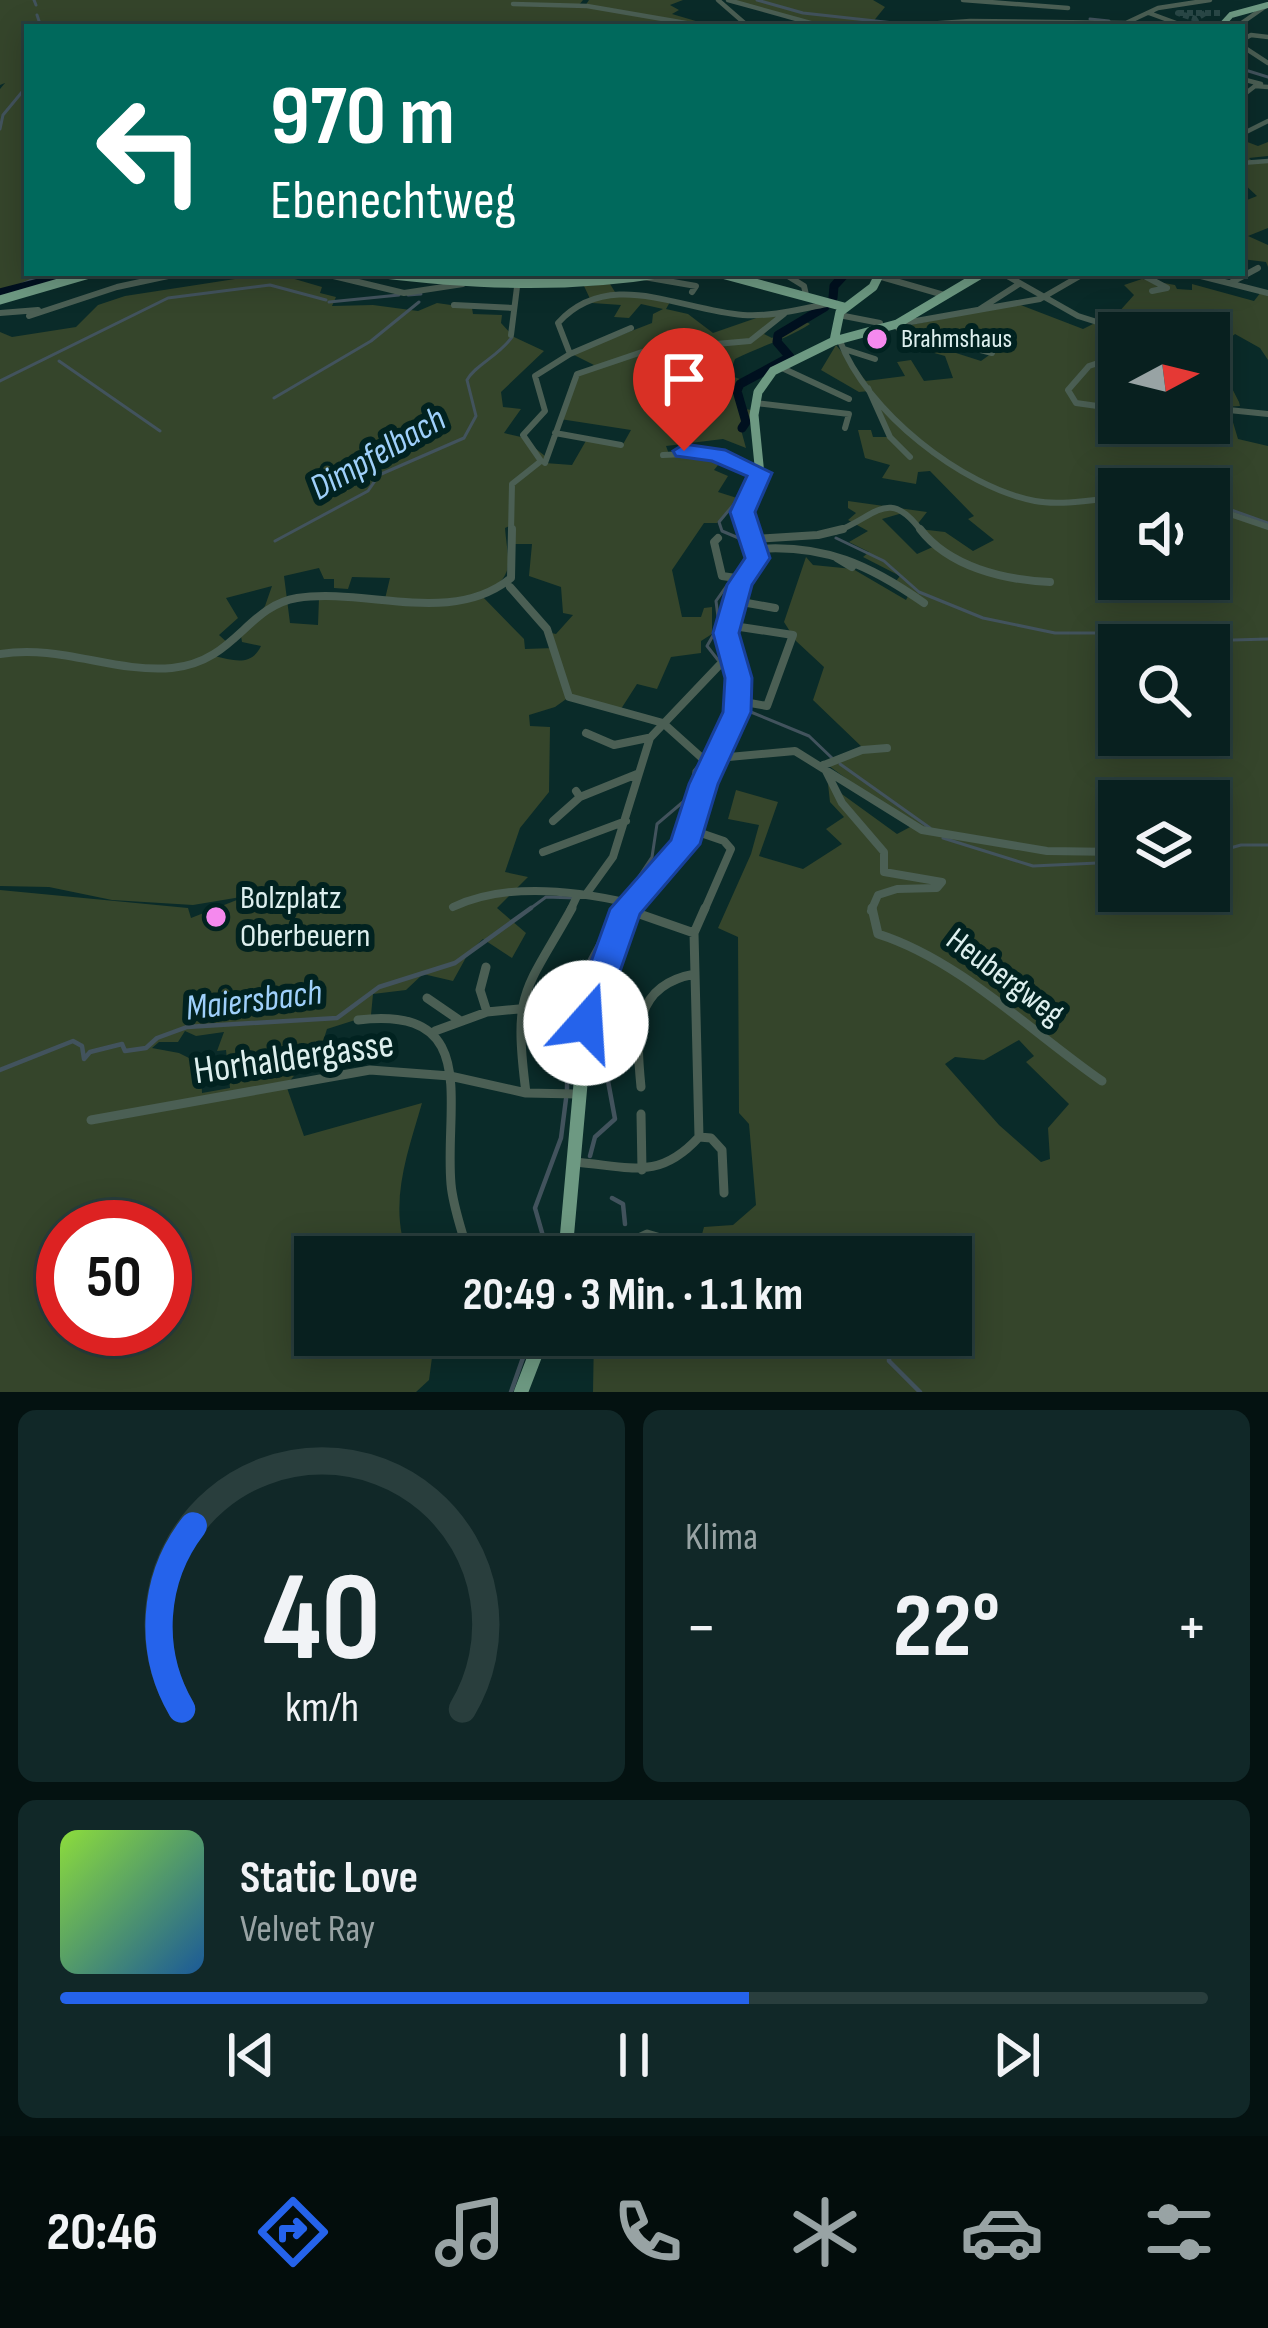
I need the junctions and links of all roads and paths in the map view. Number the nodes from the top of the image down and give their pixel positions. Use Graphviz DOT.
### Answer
graph roads {
  1 [pos="718,0"];
  2 [pos="728,0"];
  3 [pos="963,0"];
  4 [pos="1076,0"];
  5 [pos="1204,0"];
  6 [pos="513,4"];
  7 [pos="1266,5"];
  8 [pos="1068,8"];
  9 [pos="1147,12"];
  10 [pos="1086,22"];
  11 [pos="692,24"];
  12 [pos="746,24"];
  13 [pos="814,24"];
  14 [pos="1005,24"];
  15 [pos="1120,24"];
  16 [pos="1179,24"];
  17 [pos="1222,24"];
  18 [pos="1240,24"];
  19 [pos="1258,268"];
  20 [pos="1245,275"];
  21 [pos="82,276"];
  22 [pos="172,276"];
  23 [pos="332,276"];
  24 [pos="400,276"];
  25 [pos="541,276"];
  26 [pos="649,276"];
  27 [pos="733,276"];
  28 [pos="787,276"];
  29 [pos="878,276"];
  30 [pos="885,276"];
  31 [pos="978,276"];
  32 [pos="1007,276"];
  33 [pos="1080,276"];
  34 [pos="1145,276"];
  35 [pos="1203,276"];
  36 [pos="1243,276"];
  37 [pos="644,277"];
  38 [pos="1231,282"];
  39 [pos="463,284"];
  40 [pos="547,284"];
  41 [pos="1019,284"];
  42 [pos="518,287"];
  43 [pos="806,291"];
  44 [pos="1152,291"];
  45 [pos="393,292"];
  46 [pos="692,292"];
  47 [pos="1268,293"];
  48 [pos="376,294"];
  49 [pos="944,295"];
  50 [pos="1042,298"];
  51 [pos="0,300"];
  52 [pos="831,302"];
  53 [pos="454,304"];
  54 [pos="512,308"];
  55 [pos="63,309"];
  56 [pos="842,311"];
  57 [pos="976,312"];
  58 [pos="785,313"];
  59 [pos="0,314"];
  60 [pos="29,316"];
  61 [pos="1098,322"];
  62 [pos="889,325"];
  63 [pos="631,328"];
  64 [pos="512,335"];
  65 [pos="840,344"];
  66 [pos="992,353"];
  67 [pos="569,354"];
  68 [pos="875,358"];
  69 [pos="1098,361"];
  70 [pos="594,365"];
  71 [pos="781,367"];
  72 [pos="866,381"];
  73 [pos="849,399"];
  74 [pos="755,403"];
  75 [pos="1098,407"];
  76 [pos="1230,410"];
  77 [pos="1268,414"];
  78 [pos="845,428"];
  79 [pos="555,433"];
  80 [pos="621,445"];
  81 [pos="663,455"];
  82 [pos="910,457"];
  83 [pos="545,463"];
  84 [pos="756,473"];
  85 [pos="1098,499"];
  86 [pos="1230,514"];
  87 [pos="1268,527"];
  88 [pos="823,537"];
  89 [pos="718,538"];
  90 [pos="755,544"];
  91 [pos="820,547"];
  92 [pos="852,566"];
  93 [pos="734,577"];
  94 [pos="1050,582"];
  95 [pos="510,587"];
  96 [pos="734,601"];
  97 [pos="924,603"];
  98 [pos="776,608"];
  99 [pos="727,625"];
  100 [pos="0,654"];
  101 [pos="726,656"];
  102 [pos="739,701"];
  103 [pos="663,723"];
  104 [pos="586,733"];
  105 [pos="650,738"];
  106 [pos="887,748"];
  107 [pos="709,762"];
  108 [pos="823,765"];
  109 [pos="637,774"];
  110 [pos="553,820"];
  111 [pos="627,821"];
  112 [pos="692,830"];
  113 [pos="541,851"];
  114 [pos="1098,852"];
  115 [pos="582,894"];
  116 [pos="624,904"];
  117 [pos="454,908"];
  118 [pos="694,933"];
  119 [pos="486,967"];
  120 [pos="694,974"];
  121 [pos="427,998"];
  122 [pos="519,1009"];
  123 [pos="487,1012"];
  124 [pos="460,1020"];
  125 [pos="358,1021"];
  126 [pos="435,1031"];
  127 [pos="450,1076"];
  128 [pos="1102,1081"];
  129 [pos="640,1087"];
  130 [pos="526,1093"];
  131 [pos="571,1094"];
  132 [pos="641,1114"];
  133 [pos="91,1120"];
  134 [pos="699,1136"];
  135 [pos="571,1162"];
  136 [pos="642,1170"];
  137 [pos="724,1192"];
  138 [pos="464,1236"];
  139 [pos="566,1236"];
  140 [pos="535,1356"];
  141 [pos="521,1392"];
  1 -- 12 [label="street"];
  2 -- 13 [label="street"];
  3 -- 8 [label="street"];
  4 -- 8 [label="street"];
  5 -- 9 [label="street"];
  6 -- 11 [label="street"];
  7 -- 17 [label="main road"];
  7 -- 18 [label="street"];
  8 -- 10 [label="street"];
  9 -- 15 [label="street"];
  9 -- 16 [label="street"];
  10 -- 14 [label="street"];
  19 -- 20 [label="street"];
  21 -- 51 [label="main road"];
  22 -- 55 [label="street"];
  23 -- 45 [label="street"];
  24 -- 39 [label="main road"];
  25 -- 40 [label="street"];
  26 -- 37 [label="main road"];
  27 -- 43 [label="main road"];
  28 -- 43 [label="street"];
  29 -- 56 [label="main road"];
  30 -- 49 [label="street"];
  31 -- 49 [label="main road"];
  32 -- 41 [label="street"];
  33 -- 50 [label="street"];
  34 -- 44 [label="street"];
  35 -- 38 [label="street"];
  36 -- 38 [label="street"];
  37 -- 40 [label="main road"];
  37 -- 46 [label="street"];
  38 -- 47 [label="street"];
  39 -- 42 [label="main road"];
  39 -- 45 [label="street"];
  40 -- 42 [label="main road"];
  41 -- 50 [label="street"];
  41 -- 57 [label="street"];
  42 -- 54 [label="street"];
  43 -- 52 [label="main road"];
  45 -- 48 [label="street"];
  49 -- 62 [label="main road"];
  50 -- 57 [label="street"];
  50 -- 61 [label="street"];
  52 -- 56 [label="main road"];
  52 -- 58 [label="street"];
  53 -- 54 [label="street"];
  54 -- 64 [label="street"];
  55 -- 59 [label="street"];
  55 -- 60 [label="street"];
  56 -- 62 [label="street"];
  56 -- 65 [label="main road"];
  57 -- 62 [label="street"];
  58 -- 67 [label="street"];
  58 -- 70 [label="street"];
  62 -- 65 [label="main road"];
  62 -- 66 [label="street"];
  63 -- 67 [label="street"];
  65 -- 68 [label="street"];
  65 -- 71 [label="main road"];
  65 -- 72 [label="street"];
  67 -- 70 [label="street"];
  67 -- 100 [label="street"];
  69 -- 75 [label="street"];
  70 -- 79 [label="street"];
  71 -- 73 [label="street"];
  71 -- 74 [label="main road"];
  72 -- 82 [label="street"];
  72 -- 85 [label="street"];
  74 -- 78 [label="street"];
  74 -- 84 [label="main road"];
  76 -- 77 [label="street"];
  79 -- 80 [label="street"];
  79 -- 83 [label="street"];
  81 -- 84 [label="street"];
  84 -- 90 [label="main road"];
  86 -- 87 [label="street"];
  88 -- 90 [label="street"];
  88 -- 91 [label="street"];
  88 -- 94 [label="street"];
  89 -- 93 [label="street"];
  90 -- 91 [label="street"];
  90 -- 93 [label="main road"];
  91 -- 92 [label="street"];
  91 -- 97 [label="street"];
  93 -- 96 [label="main road"];
  95 -- 103 [label="street"];
  96 -- 98 [label="street"];
  96 -- 99 [label="main road"];
  99 -- 101 [label="main road"];
  99 -- 102 [label="street"];
  101 -- 102 [label="main road"];
  101 -- 103 [label="street"];
  102 -- 107 [label="main road"];
  103 -- 105 [label="street"];
  103 -- 107 [label="street"];
  104 -- 105 [label="street"];
  105 -- 109 [label="street"];
  106 -- 108 [label="street"];
  107 -- 108 [label="street"];
  107 -- 112 [label="main road"];
  108 -- 114 [label="street"];
  108 -- 128 [label="street, Heubergweg"];
  109 -- 110 [label="street"];
  109 -- 111 [label="street"];
  111 -- 113 [label="street"];
  111 -- 115 [label="street"];
  112 -- 116 [label="main road"];
  112 -- 118 [label="street"];
  115 -- 116 [label="street"];
  115 -- 117 [label="street"];
  115 -- 122 [label="street"];
  116 -- 118 [label="street"];
  116 -- 131 [label="main road"];
  118 -- 120 [label="street"];
  119 -- 123 [label="street"];
  120 -- 129 [label="street"];
  120 -- 134 [label="street"];
  121 -- 124 [label="street"];
  122 -- 123 [label="street"];
  122 -- 130 [label="street"];
  123 -- 124 [label="street"];
  124 -- 126 [label="street"];
  125 -- 126 [label="street"];
  126 -- 127 [label="street"];
  127 -- 130 [label="street, Horhaldergasse"];
  127 -- 133 [label="street, Horhaldergasse"];
  127 -- 138 [label="street"];
  130 -- 131 [label="street, Horhaldergasse"];
  131 -- 135 [label="main road"];
  132 -- 136 [label="street"];
  134 -- 136 [label="street"];
  134 -- 137 [label="street"];
  135 -- 136 [label="street"];
  135 -- 139 [label="main road"];
  140 -- 141 [label="main road"];
}
